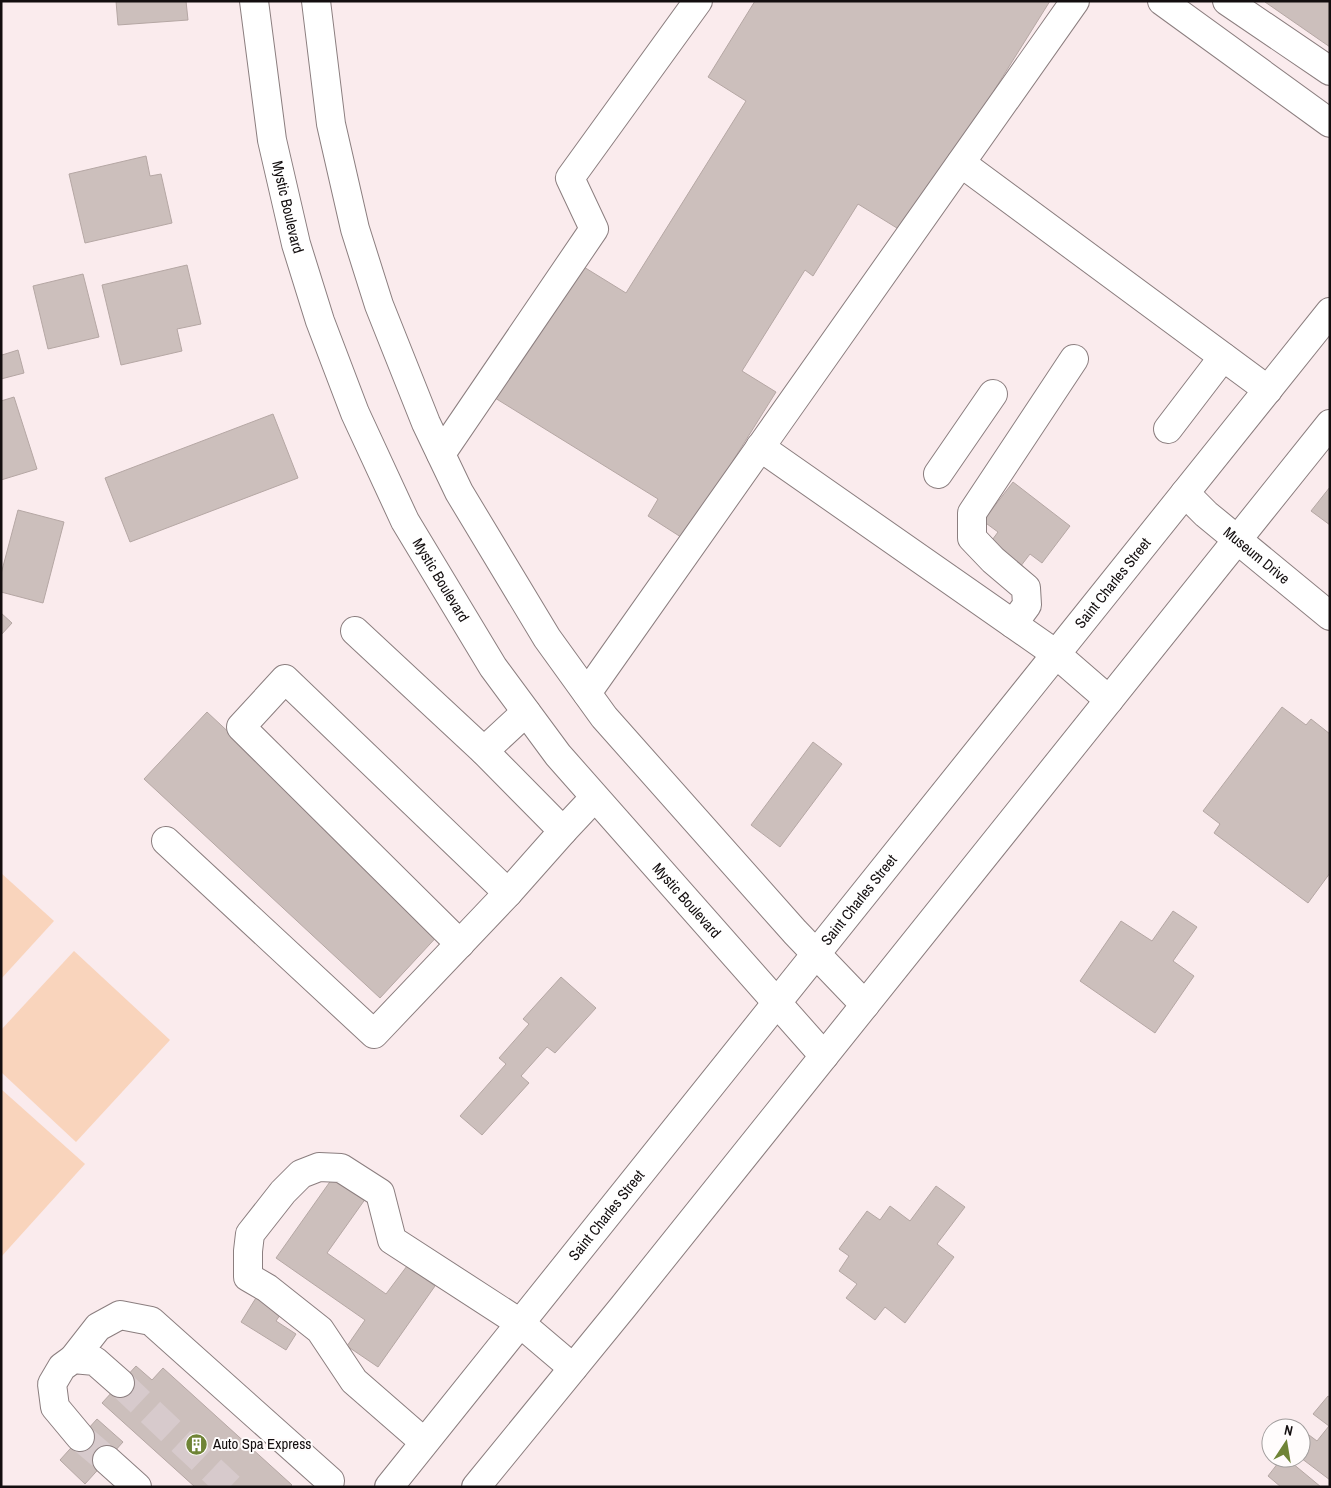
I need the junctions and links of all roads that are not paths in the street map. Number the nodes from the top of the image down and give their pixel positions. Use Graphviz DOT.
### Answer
graph roads {
  1 [pos="254,1"];
  2 [pos="316,1"];
  3 [pos="698,1"];
  4 [pos="1076,1"];
  5 [pos="1162,1"];
  6 [pos="1227,1"];
  7 [pos="1330,72"];
  8 [pos="1330,123"];
  9 [pos="961,163"];
  10 [pos="1330,312"];
  11 [pos="1223,357"];
  12 [pos="1074,359"];
  13 [pos="1268,390"];
  14 [pos="993,394"];
  15 [pos="1330,424"];
  16 [pos="1168,429"];
  17 [pos="760,447"];
  18 [pos="441,454"];
  19 [pos="938,474"];
  20 [pos="1184,494"];
  21 [pos="1238,540"];
  22 [pos="1330,616"];
  23 [pos="1013,624"];
  24 [pos="355,631"];
  25 [pos="1056,654"];
  26 [pos="587,693"];
  27 [pos="1109,700"];
  28 [pos="526,712"];
  29 [pos="484,751"];
  30 [pos="594,798"];
  31 [pos="563,831"];
  32 [pos="166,841"];
  33 [pos="508,893"];
  34 [pos="460,944"];
  35 [pos="815,954"];
  36 [pos="777,1002"];
  37 [pos="864,1005"];
  38 [pos="824,1056"];
  39 [pos="520,1323"];
  40 [pos="74,1359"];
  41 [pos="573,1368"];
  42 [pos="120,1383"];
  43 [pos="80,1437"];
  44 [pos="424,1442"];
  45 [pos="106,1460"];
  46 [pos="330,1485"];
  47 [pos="137,1487"];
  48 [pos="389,1487"];
  49 [pos="476,1487"];
  1 -- 28 [label="street, Mystic Boulevard"];
  2 -- 18 [label="street"];
  3 -- 18 [label="street"];
  4 -- 9 [label="street"];
  5 -- 8 [label="street"];
  6 -- 7 [label="street"];
  9 -- 11 [label="street"];
  9 -- 17 [label="street"];
  10 -- 13 [label="street, Saint Charles Street"];
  11 -- 13 [label="street"];
  11 -- 16 [label="street"];
  12 -- 23 [label="street"];
  13 -- 20 [label="street, Saint Charles Street"];
  14 -- 19 [label="street"];
  15 -- 21 [label="street"];
  17 -- 23 [label="street"];
  17 -- 26 [label="street"];
  18 -- 26 [label="street"];
  20 -- 21 [label="street, Museum Drive"];
  20 -- 25 [label="street, Saint Charles Street"];
  21 -- 22 [label="street, Museum Drive"];
  21 -- 27 [label="street"];
  23 -- 25 [label="street"];
  24 -- 29 [label="street"];
  25 -- 27 [label="street"];
  25 -- 35 [label="street, Saint Charles Street"];
  26 -- 35 [label="street"];
  27 -- 37 [label="street"];
  28 -- 29 [label="street"];
  28 -- 30 [label="street, Mystic Boulevard"];
  29 -- 31 [label="street"];
  30 -- 31 [label="street"];
  30 -- 36 [label="street, Mystic Boulevard"];
  31 -- 33 [label="street"];
  32 -- 34 [label="street"];
  33 -- 34 [label="street"];
  33 -- 34 [label="street"];
  35 -- 36 [label="street, Saint Charles Street"];
  35 -- 37 [label="street"];
  36 -- 38 [label="street, Mystic Boulevard"];
  36 -- 39 [label="street, Saint Charles Street"];
  37 -- 38 [label="street"];
  38 -- 41 [label="street"];
  39 -- 41 [label="street"];
  39 -- 44 [label="street, Saint Charles Street"];
  39 -- 44 [label="street"];
  40 -- 42 [label="street"];
  40 -- 43 [label="street"];
  40 -- 46 [label="street"];
  41 -- 49 [label="street"];
  44 -- 48 [label="street, Saint Charles Street"];
  45 -- 47 [label="street"];
}
